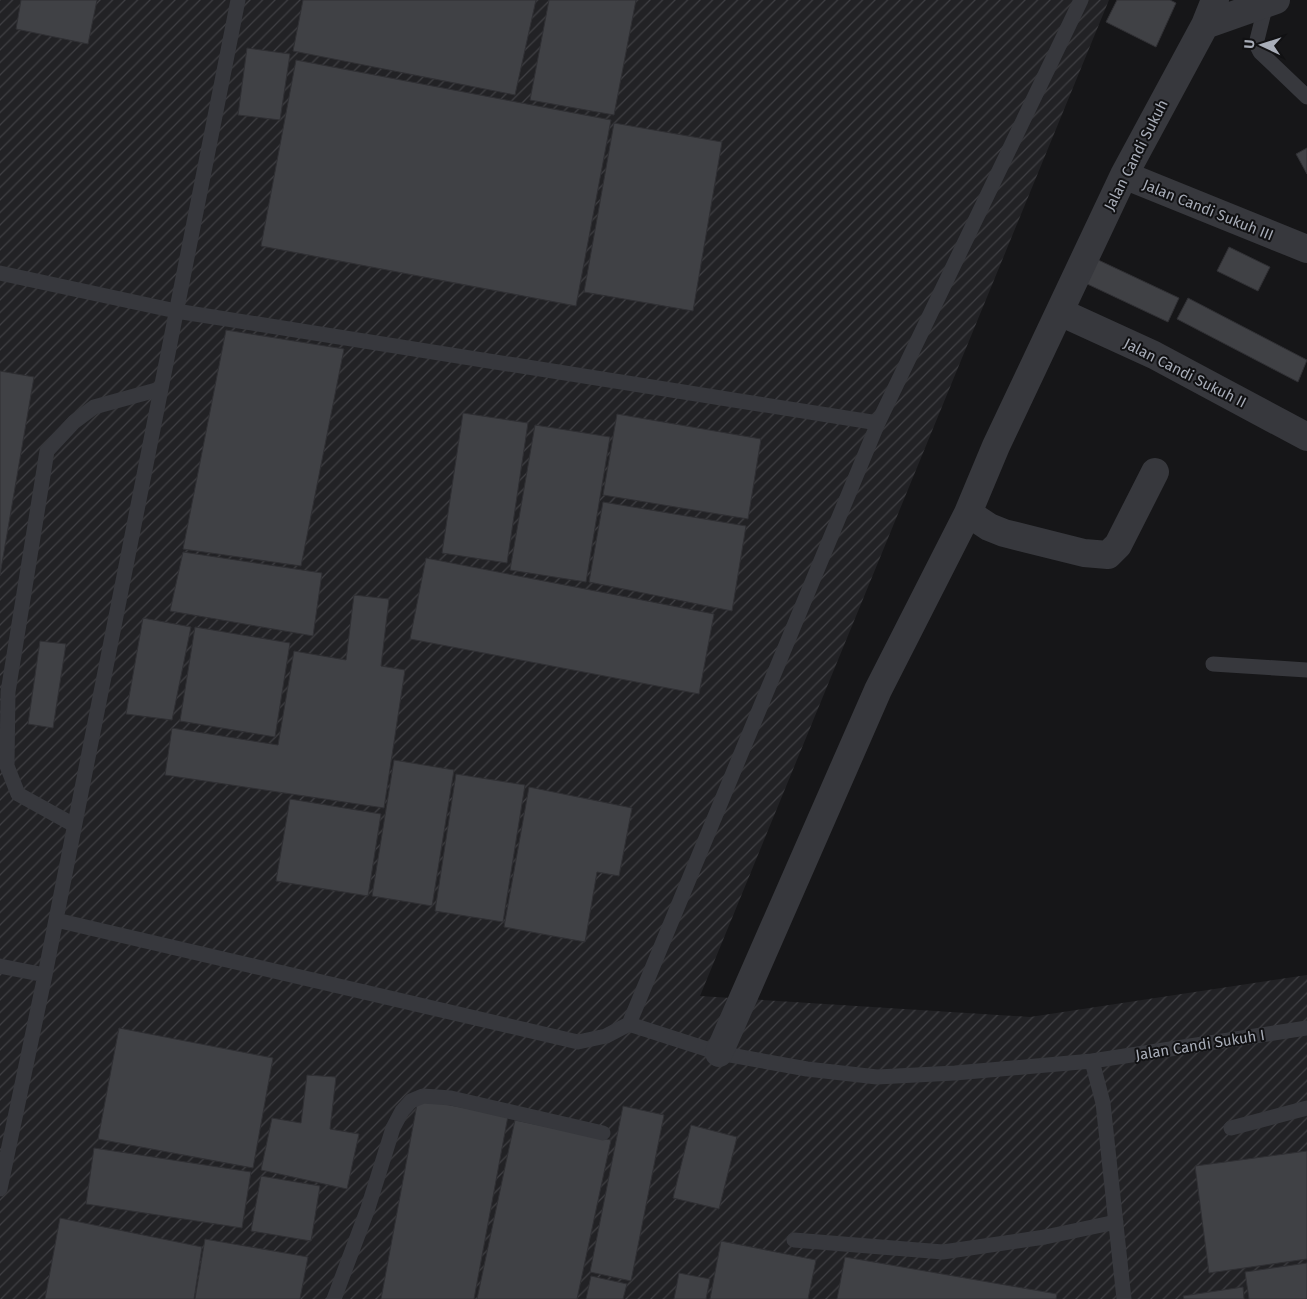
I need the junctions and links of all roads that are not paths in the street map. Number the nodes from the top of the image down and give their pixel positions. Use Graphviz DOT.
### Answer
graph roads {
  1 [pos="238,0"];
  2 [pos="1081,0"];
  3 [pos="1271,2"];
  4 [pos="1210,12"];
  5 [pos="1307,97"];
  6 [pos="1124,175"];
  7 [pos="1302,243"];
  8 [pos="0,273"];
  9 [pos="176,311"];
  10 [pos="1060,312"];
  11 [pos="160,389"];
  12 [pos="878,424"];
  13 [pos="1307,437"];
  14 [pos="1155,472"];
  15 [pos="968,513"];
  16 [pos="1213,664"];
  17 [pos="1307,670"];
  18 [pos="74,825"];
  19 [pos="56,920"];
  20 [pos="0,966"];
  21 [pos="45,975"];
  22 [pos="629,1024"];
  23 [pos="1307,1028"];
  24 [pos="719,1053"];
  25 [pos="1092,1061"];
  26 [pos="1307,1108"];
  27 [pos="1231,1128"];
  28 [pos="604,1133"];
  29 [pos="0,1188"];
  30 [pos="1116,1222"];
  31 [pos="794,1240"];
  32 [pos="334,1299"];
  33 [pos="1124,1299"];
  1 -- 9 [label="lane"];
  2 -- 12 [label="lane"];
  3 -- 4 [label="street"];
  3 -- 5 [label="lane"];
  4 -- 6 [label="street, Jalan Candi Sukuh"];
  6 -- 7 [label="street, Jalan Candi Sukuh III"];
  6 -- 10 [label="street, Jalan Candi Sukuh"];
  8 -- 9 [label="lane"];
  9 -- 11 [label="lane"];
  9 -- 12 [label="lane"];
  10 -- 13 [label="street, Jalan Candi Sukuh II"];
  10 -- 15 [label="street, Jalan Candi Sukuh"];
  11 -- 18 [label="lane"];
  11 -- 18 [label="lane"];
  12 -- 22 [label="lane"];
  14 -- 15 [label="street"];
  15 -- 24 [label="street, Jalan Candi Sukuh"];
  16 -- 17 [label="lane"];
  18 -- 19 [label="lane"];
  19 -- 21 [label="lane"];
  19 -- 22 [label="lane"];
  20 -- 21 [label="lane"];
  21 -- 29 [label="lane"];
  22 -- 24 [label="lane, Jalan Candi Sukuh I"];
  23 -- 25 [label="lane, Jalan Candi Sukuh I"];
  24 -- 25 [label="lane, Jalan Candi Sukuh I"];
  25 -- 30 [label="lane"];
  26 -- 27 [label="lane"];
  28 -- 32 [label="lane"];
  30 -- 31 [label="lane"];
  30 -- 33 [label="lane"];
}
